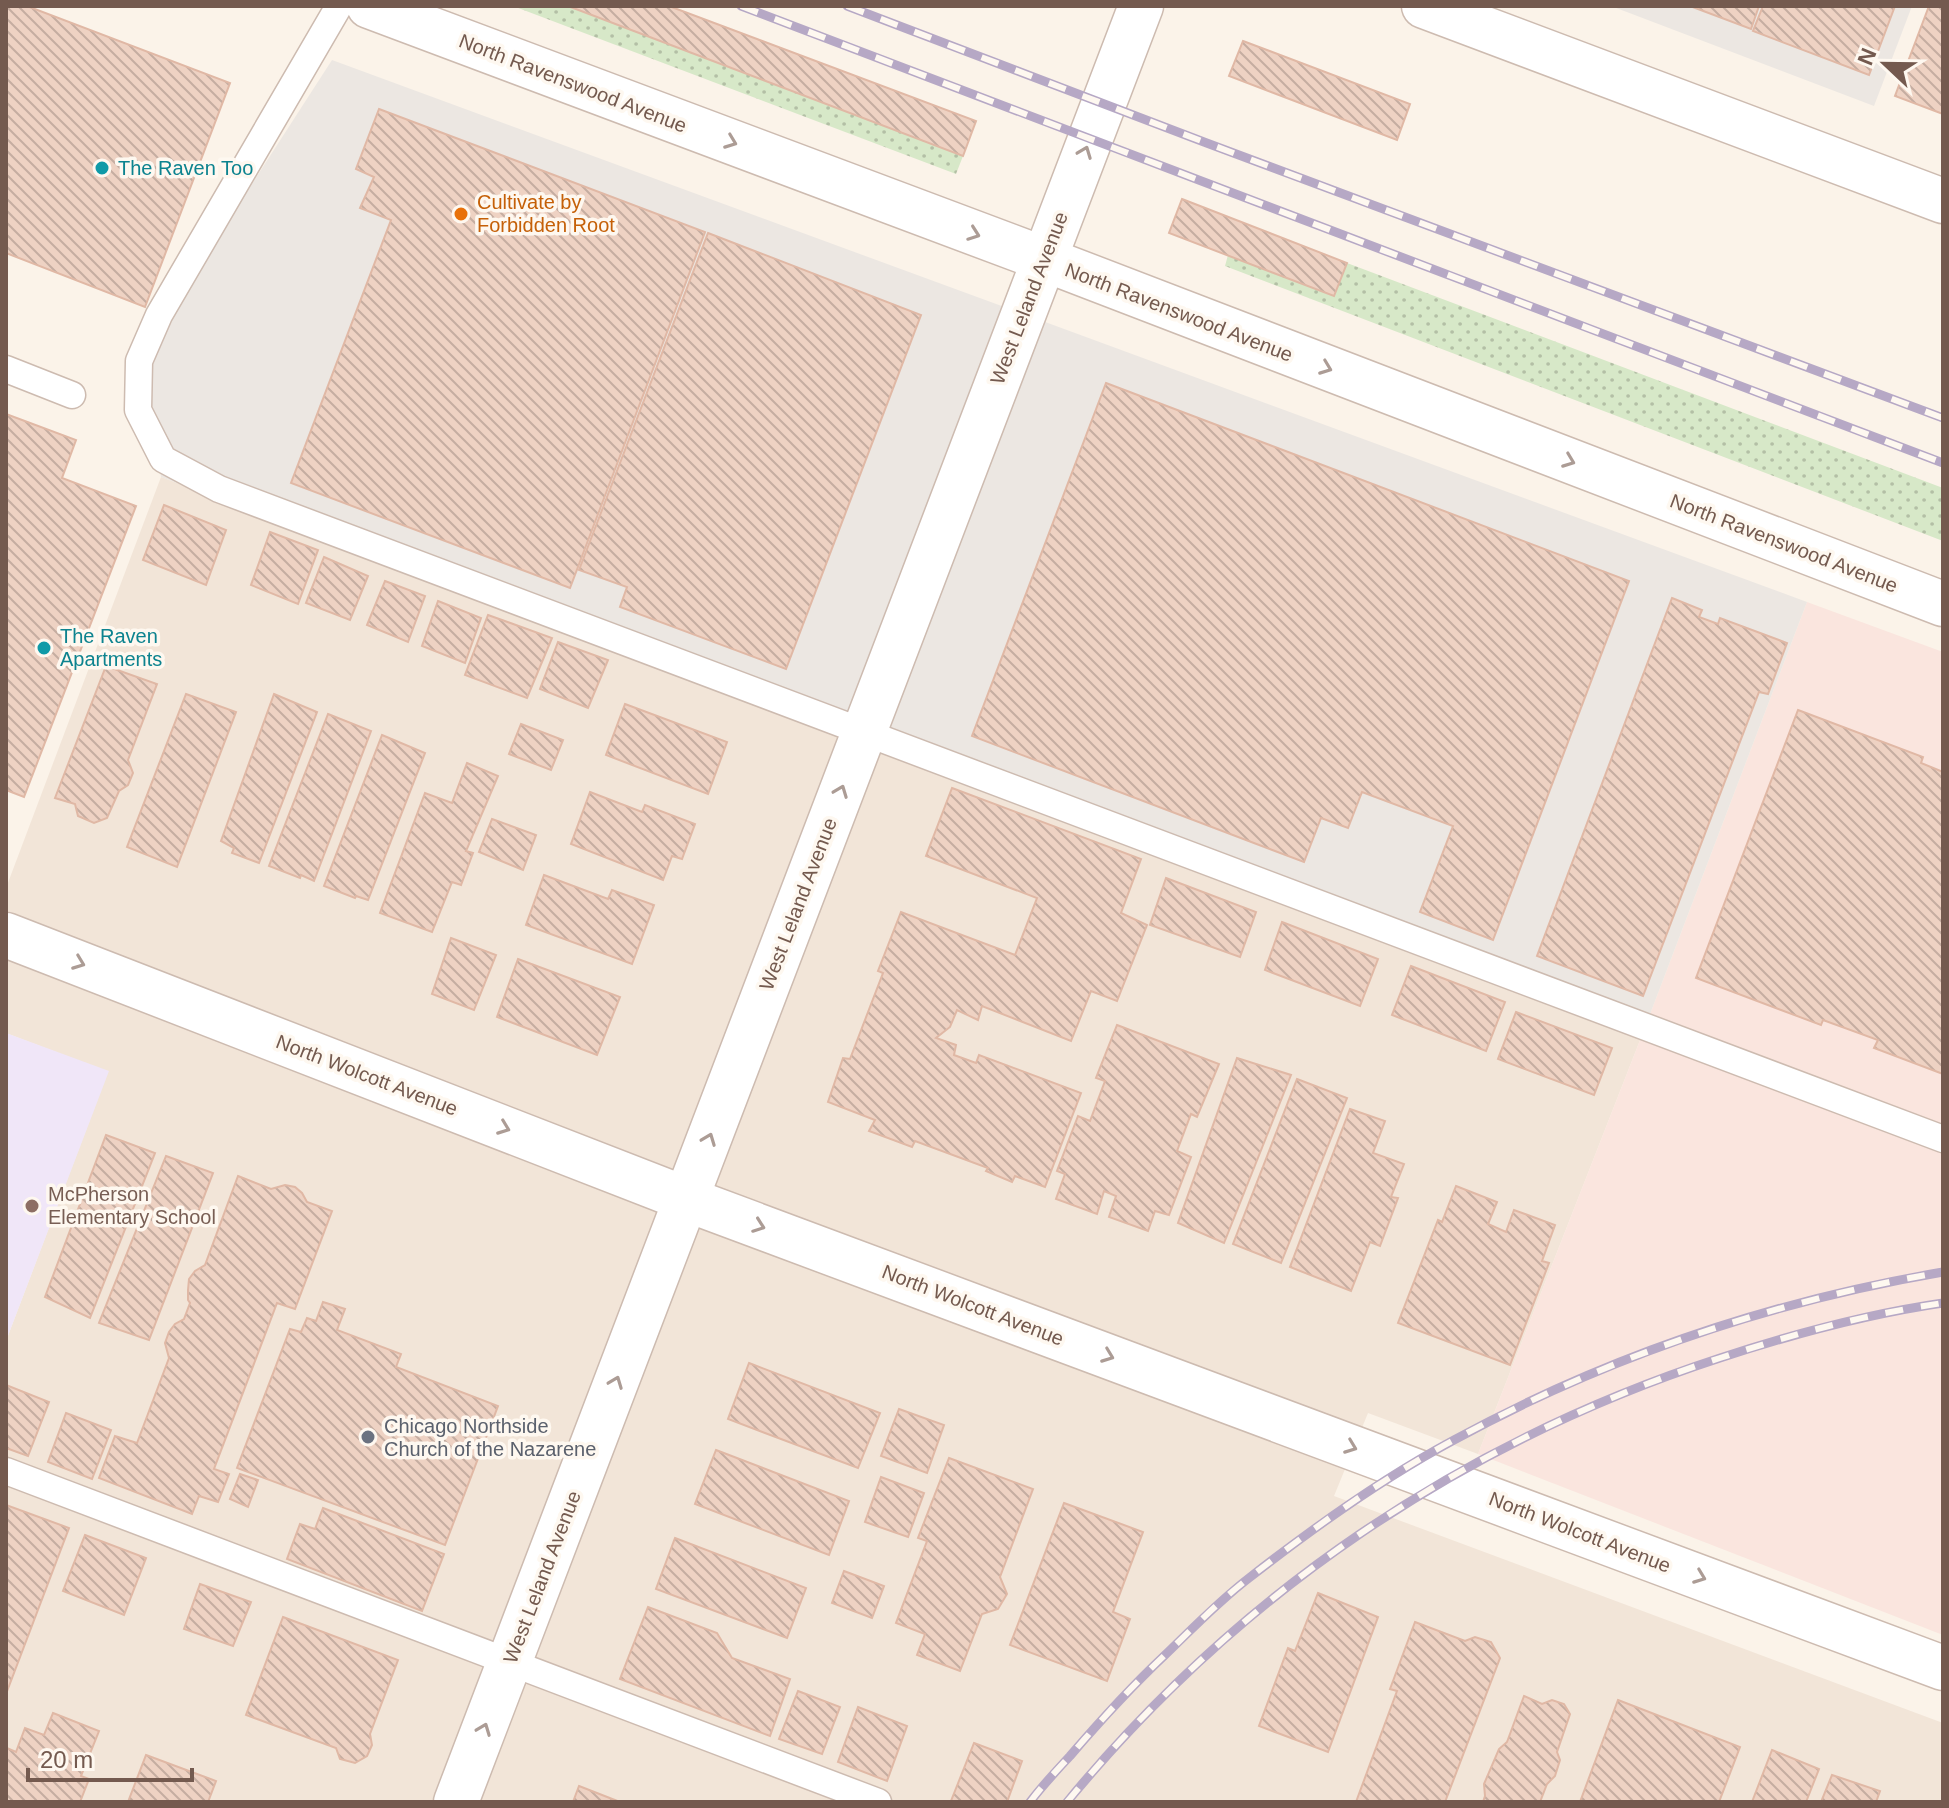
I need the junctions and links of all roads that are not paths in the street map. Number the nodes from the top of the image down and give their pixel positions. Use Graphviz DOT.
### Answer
graph roads {
  1 [pos="339,6"];
  2 [pos="369,6"];
  3 [pos="1141,6"];
  4 [pos="1424,6"];
  5 [pos="1943,201"];
  6 [pos="1044,259"];
  7 [pos="6,369"];
  8 [pos="72,395"];
  9 [pos="1943,604"];
  10 [pos="863,733"];
  11 [pos="6,935"];
  12 [pos="1943,1139"];
  13 [pos="686,1199"];
  14 [pos="6,1471"];
  15 [pos="509,1662"];
  16 [pos="1943,1668"];
  17 [pos="456,1802"];
  18 [pos="878,1802"];
  1 -- 10 [label="lane"];
  2 -- 6 [label="street, North Ravenswood Avenue, one-way"];
  6 -- 3 [label="street, West Leland Avenue, one-way"];
  4 -- 5 [label="street"];
  6 -- 9 [label="street, North Ravenswood Avenue, one-way"];
  6 -- 10 [label="street, West Leland Avenue"];
  7 -- 8 [label="lane"];
  10 -- 12 [label="lane"];
  13 -- 10 [label="street, West Leland Avenue, one-way"];
  11 -- 13 [label="street, North Wolcott Avenue, one-way"];
  15 -- 13 [label="street, West Leland Avenue, one-way"];
  13 -- 16 [label="street, North Wolcott Avenue, one-way"];
  14 -- 15 [label="lane"];
  17 -- 15 [label="street, West Leland Avenue, one-way"];
  15 -- 18 [label="lane"];
}
